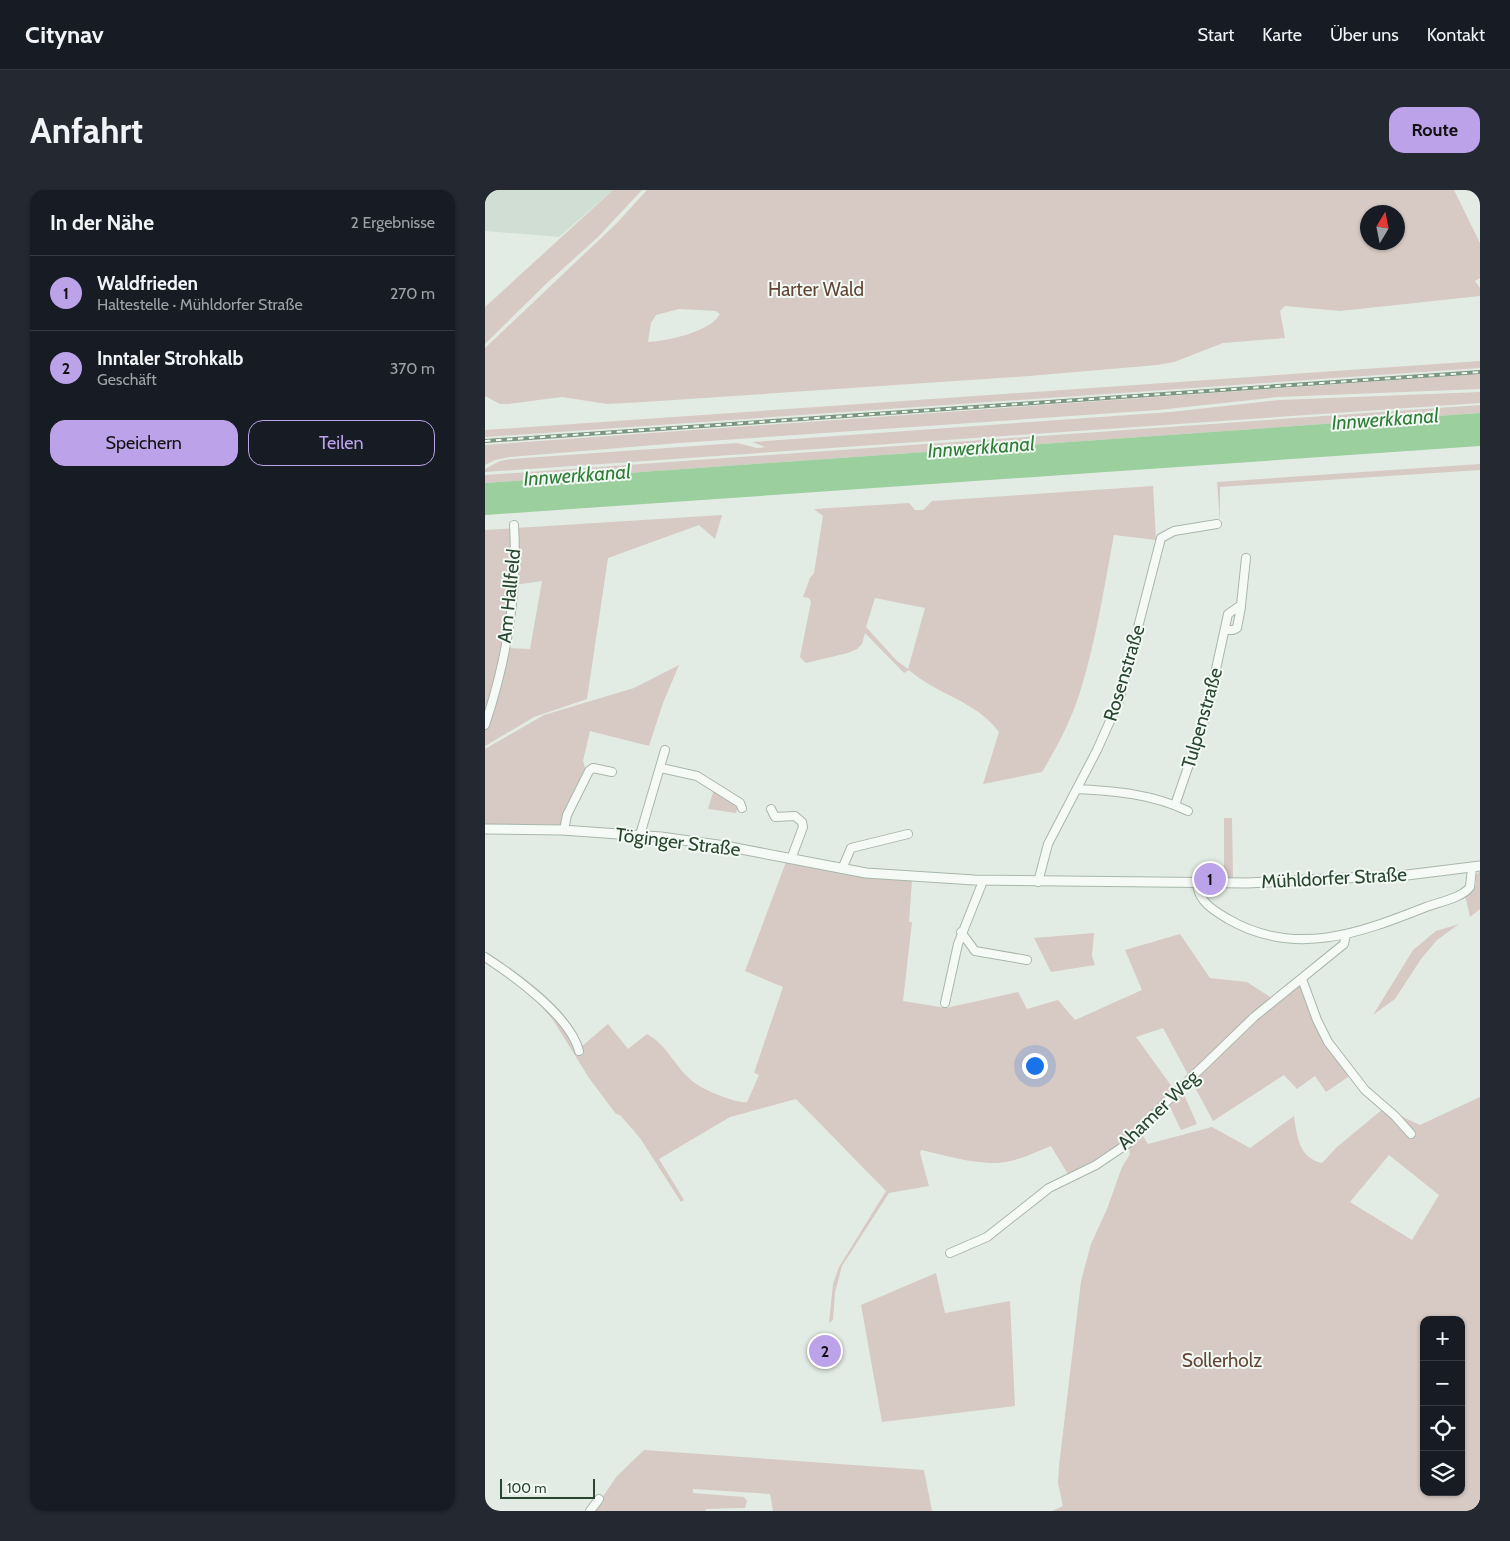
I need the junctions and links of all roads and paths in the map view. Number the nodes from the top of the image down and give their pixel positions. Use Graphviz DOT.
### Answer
graph roads {
  1 [pos="1217,524"];
  2 [pos="514,525"];
  3 [pos="1247,558"];
  4 [pos="1241,607"];
  5 [pos="1225,630"];
  6 [pos="485,725"];
  7 [pos="665,750"];
  8 [pos="661,768"];
  9 [pos="612,772"];
  10 [pos="1077,789"];
  11 [pos="1175,804"];
  12 [pos="742,808"];
  13 [pos="771,809"];
  14 [pos="1188,810"];
  15 [pos="485,829"];
  16 [pos="564,830"];
  17 [pos="908,834"];
  18 [pos="640,835"];
  19 [pos="791,858"];
  20 [pos="1476,867"];
  21 [pos="842,869"];
  22 [pos="970,880"];
  23 [pos="983,881"];
  24 [pos="1038,882"];
  25 [pos="1197,884"];
  26 [pos="961,932"];
  27 [pos="1346,935"];
  28 [pos="485,957"];
  29 [pos="1027,960"];
  30 [pos="1301,979"];
  31 [pos="945,1003"];
  32 [pos="579,1051"];
  33 [pos="1411,1134"];
  34 [pos="950,1253"];
  35 [pos="599,1499"];
  36 [pos="590,1511"];
  1 -- 10 [label="street, Rosenstraße"];
  2 -- 6 [label="street, Am Hallfeld"];
  3 -- 4 [label="street"];
  4 -- 5 [label="street, Tulpenstraße"];
  4 -- 5 [label="street"];
  5 -- 11 [label="street, Tulpenstraße"];
  7 -- 8 [label="street"];
  8 -- 12 [label="street"];
  8 -- 18 [label="street"];
  9 -- 16 [label="street"];
  10 -- 11 [label="street"];
  10 -- 24 [label="street, Rosenstraße"];
  11 -- 14 [label="street"];
  13 -- 19 [label="street"];
  15 -- 16 [label="street, Töginger Straße"];
  16 -- 18 [label="street, Töginger Straße"];
  17 -- 21 [label="street"];
  18 -- 19 [label="street, Töginger Straße"];
  19 -- 21 [label="street, Töginger Straße"];
  20 -- 25 [label="street, Mühldorfer Straße"];
  20 -- 27 [label="street, Mühldorfer Straße"];
  21 -- 22 [label="street, Töginger Straße"];
  22 -- 23 [label="street, Mühldorfer Straße"];
  23 -- 24 [label="street, Mühldorfer Straße"];
  23 -- 26 [label="street"];
  24 -- 25 [label="street, Mühldorfer Straße"];
  25 -- 27 [label="street, Mühldorfer Straße"];
  26 -- 29 [label="street"];
  26 -- 31 [label="street"];
  27 -- 30 [label="street, Ahamer Weg"];
  28 -- 32 [label="street"];
  30 -- 33 [label="street"];
  30 -- 34 [label="street, Ahamer Weg"];
  35 -- 36 [label="street"];
}
